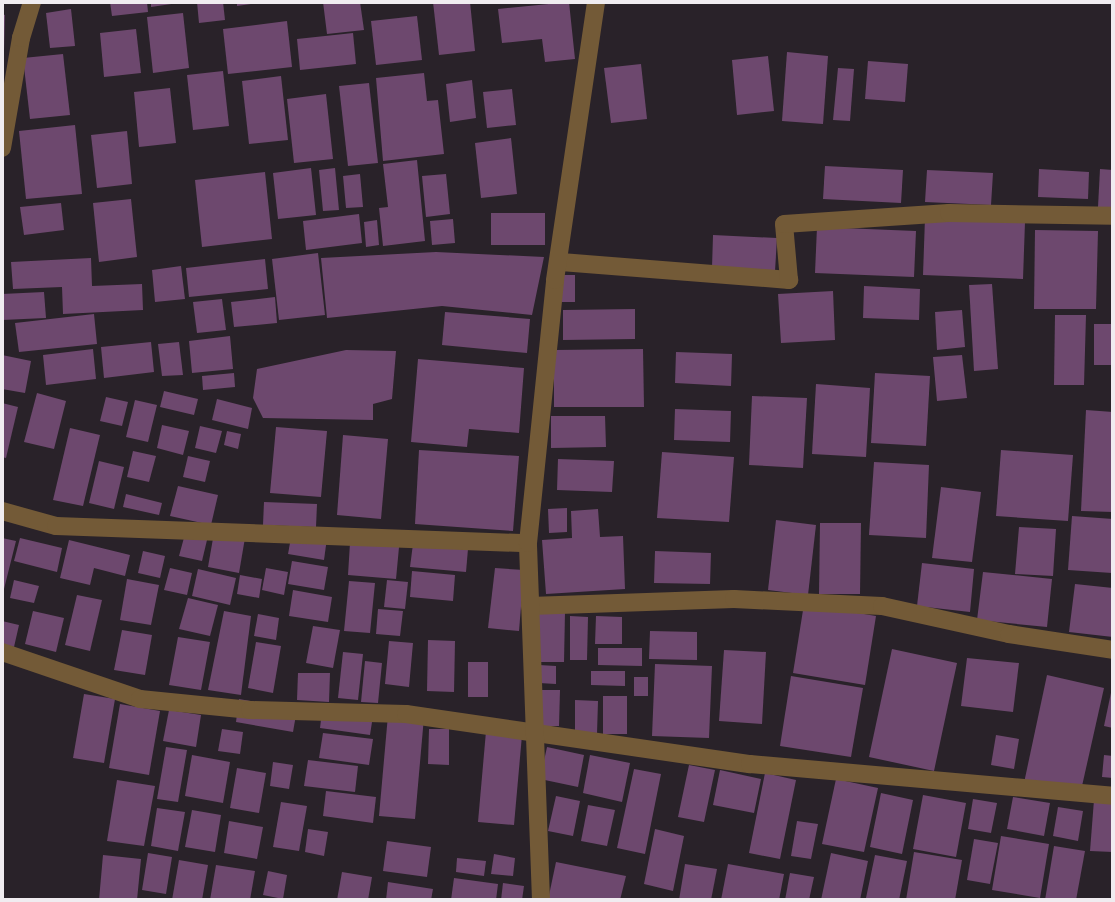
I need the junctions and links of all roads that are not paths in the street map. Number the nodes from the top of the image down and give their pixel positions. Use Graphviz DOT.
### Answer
graph roads {
  1 [pos="32,2"];
  2 [pos="596,2"];
  3 [pos="2,148"];
  4 [pos="1113,216"];
  5 [pos="561,262"];
  6 [pos="2,511"];
  7 [pos="528,543"];
  8 [pos="530,606"];
  9 [pos="1113,650"];
  10 [pos="2,652"];
  11 [pos="534,731"];
  12 [pos="1113,796"];
  13 [pos="541,900"];
  1 -- 3 [label="street"];
  2 -- 5 [label="street"];
  4 -- 5 [label="street"];
  5 -- 7 [label="street"];
  6 -- 7 [label="street"];
  7 -- 8 [label="street"];
  8 -- 9 [label="street"];
  8 -- 11 [label="street"];
  10 -- 11 [label="street"];
  11 -- 12 [label="street"];
  11 -- 13 [label="street"];
}
